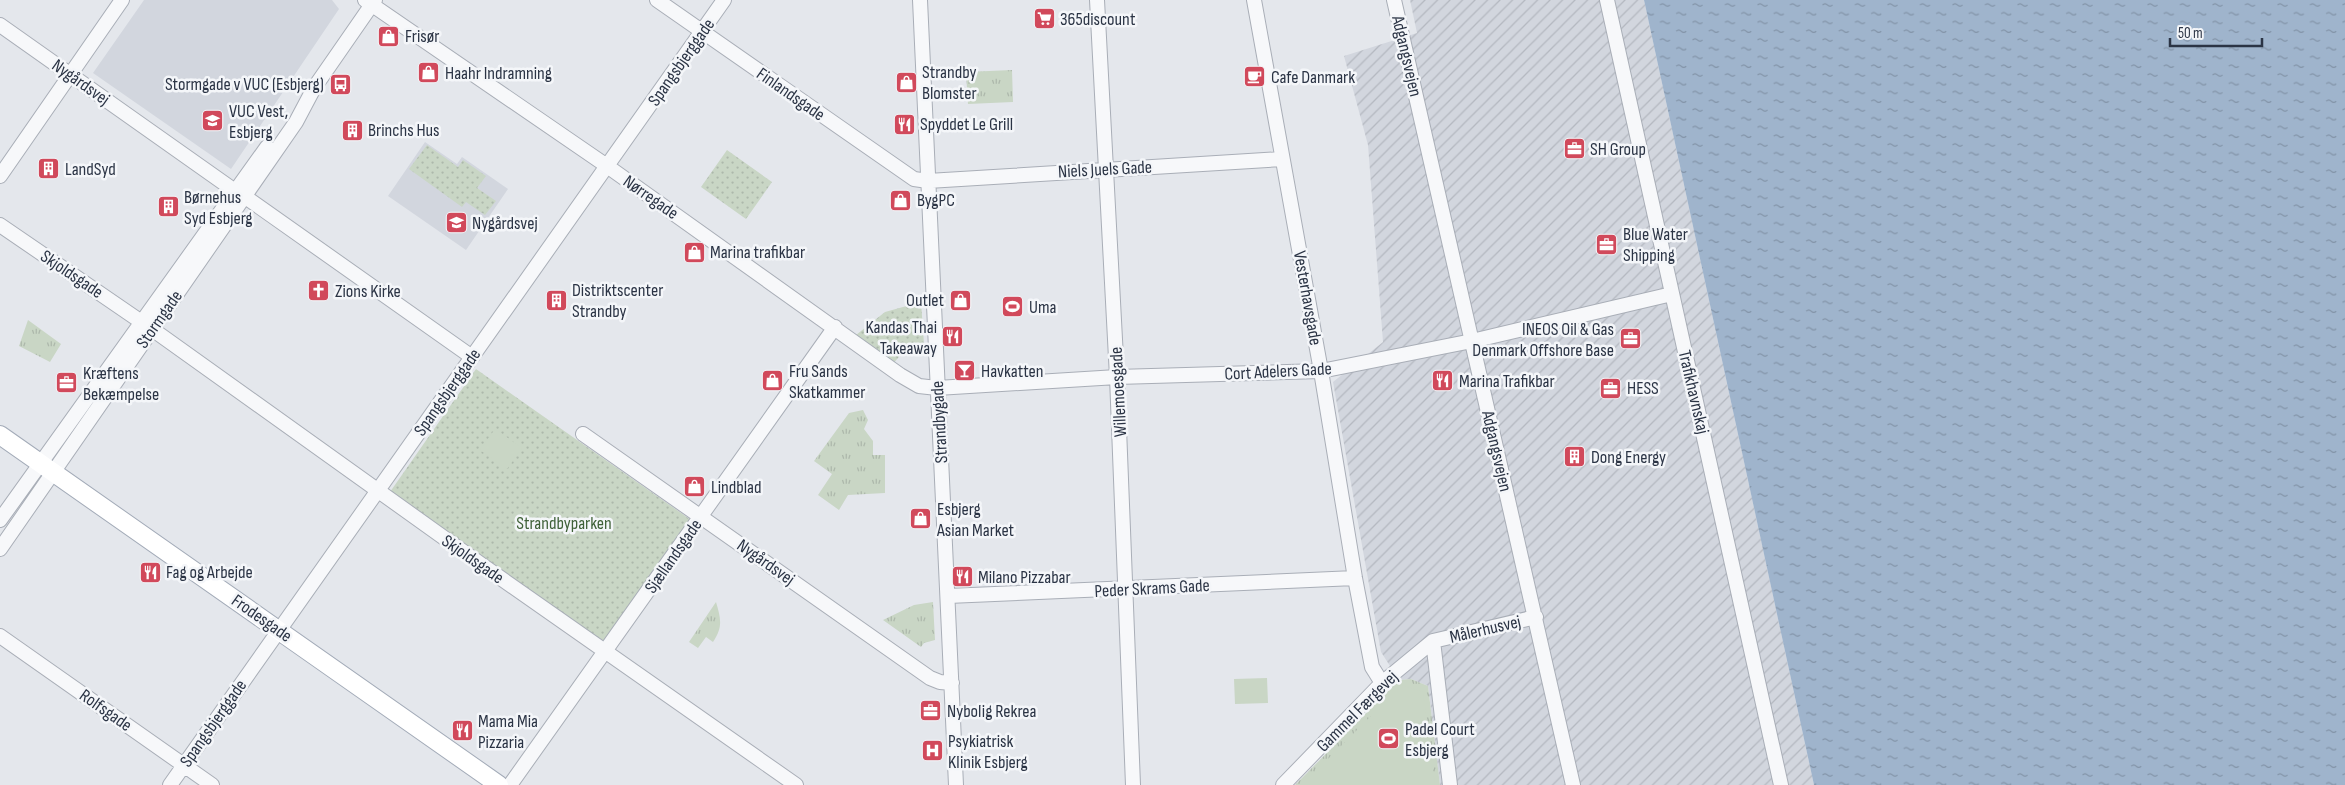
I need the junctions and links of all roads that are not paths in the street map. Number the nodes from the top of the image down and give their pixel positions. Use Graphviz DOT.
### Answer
graph roads {
  1 [pos="122,0"];
  2 [pos="657,0"];
  3 [pos="724,0"];
  4 [pos="920,0"];
  5 [pos="1097,0"];
  6 [pos="1254,0"];
  7 [pos="1394,0"];
  8 [pos="1608,0"];
  9 [pos="371,2"];
  10 [pos="0,25"];
  11 [pos="702,32"];
  12 [pos="69,75"];
  13 [pos="1282,159"];
  14 [pos="607,166"];
  15 [pos="1105,169"];
  16 [pos="0,176"];
  17 [pos="928,181"];
  18 [pos="240,194"];
  19 [pos="0,225"];
  20 [pos="1672,294"];
  21 [pos="148,326"];
  22 [pos="835,327"];
  23 [pos="1472,340"];
  24 [pos="472,357"];
  25 [pos="1322,371"];
  26 [pos="1118,377"];
  27 [pos="937,388"];
  28 [pos="584,434"];
  29 [pos="0,435"];
  30 [pos="46,467"];
  31 [pos="377,491"];
  32 [pos="701,516"];
  33 [pos="0,520"];
  34 [pos="0,549"];
  35 [pos="1355,578"];
  36 [pos="1125,589"];
  37 [pos="948,596"];
  38 [pos="1536,617"];
  39 [pos="279,630"];
  40 [pos="0,636"];
  41 [pos="1433,641"];
  42 [pos="606,651"];
  43 [pos="952,683"];
  44 [pos="1382,683"];
  45 [pos="184,765"];
  46 [pos="170,785"];
  47 [pos="212,785"];
  48 [pos="499,785"];
  49 [pos="510,785"];
  50 [pos="796,785"];
  51 [pos="956,785"];
  52 [pos="1133,785"];
  53 [pos="1283,785"];
  54 [pos="1450,785"];
  55 [pos="1573,785"];
  56 [pos="1781,785"];
  1 -- 12 [label="street"];
  2 -- 11 [label="street, Finlandsgade"];
  3 -- 11 [label="street, Spangsbjerggade"];
  4 -- 17 [label="street, Strandbygade"];
  5 -- 15 [label="street, Willemoesgade"];
  6 -- 13 [label="street, Vesterhavsgade"];
  7 -- 23 [label="street, Adgangsvejen"];
  8 -- 20 [label="street, Trafikhavnskaj"];
  9 -- 14 [label="street, Nørregade"];
  9 -- 18 [label="street, Stormgade"];
  10 -- 12 [label="street, Nygårdsvej"];
  11 -- 14 [label="street, Spangsbjerggade"];
  11 -- 17 [label="street, Finlandsgade"];
  12 -- 16 [label="street"];
  12 -- 18 [label="street, Nygårdsvej"];
  13 -- 15 [label="street, Niels Juels Gade"];
  13 -- 25 [label="street, Vesterhavsgade"];
  14 -- 22 [label="street, Nørregade"];
  14 -- 24 [label="street, Spangsbjerggade"];
  15 -- 17 [label="street, Niels Juels Gade"];
  15 -- 26 [label="street, Willemoesgade"];
  17 -- 27 [label="street, Strandbygade"];
  18 -- 21 [label="street, Stormgade"];
  18 -- 24 [label="street, Nygårdsvej"];
  19 -- 21 [label="street, Skjoldsgade"];
  20 -- 23 [label="street, Cort Adelers Gade"];
  20 -- 56 [label="street, Trafikhavnskaj"];
  21 -- 30 [label="street, Stormgade"];
  21 -- 31 [label="street, Skjoldsgade"];
  22 -- 27 [label="street, Nørregade"];
  22 -- 32 [label="street, Sjællandsgade"];
  23 -- 25 [label="street, Cort Adelers Gade"];
  23 -- 38 [label="street, Adgangsvejen"];
  24 -- 31 [label="street, Spangsbjerggade"];
  25 -- 26 [label="street, Cort Adelers Gade"];
  25 -- 35 [label="street, Vesterhavsgade"];
  26 -- 27 [label="street, Cort Adelers Gade"];
  26 -- 36 [label="street, Willemoesgade"];
  27 -- 37 [label="street, Strandbygade"];
  28 -- 32 [label="street, Nygårdsvej"];
  29 -- 30 [label="main road, Frodesgade"];
  30 -- 33 [label="street, Stormgade"];
  30 -- 34 [label="street, Stormgade"];
  30 -- 39 [label="main road, Frodesgade"];
  31 -- 39 [label="street, Spangsbjerggade"];
  31 -- 42 [label="street, Skjoldsgade"];
  32 -- 42 [label="street, Sjællandsgade"];
  32 -- 43 [label="street, Nygårdsvej"];
  35 -- 36 [label="street, Peder Skrams Gade"];
  35 -- 44 [label="street, Vesterhavsgade"];
  36 -- 37 [label="street, Peder Skrams Gade"];
  36 -- 52 [label="street, Willemoesgade"];
  37 -- 43 [label="street, Strandbygade"];
  38 -- 41 [label="street, Målerhusvej"];
  38 -- 55 [label="street, Adgangsvejen"];
  39 -- 45 [label="street, Spangsbjerggade"];
  39 -- 48 [label="main road, Frodesgade"];
  40 -- 45 [label="street, Rolfsgade"];
  41 -- 44 [label="street, Gammel Færgevej"];
  41 -- 54 [label="street"];
  42 -- 49 [label="street, Sjællandsgade"];
  42 -- 50 [label="street, Skjoldsgade"];
  43 -- 51 [label="street, Strandbygade"];
  44 -- 53 [label="street, Gammel Færgevej"];
  45 -- 46 [label="street, Spangsbjerggade"];
  45 -- 47 [label="street, Rolfsgade"];
}
